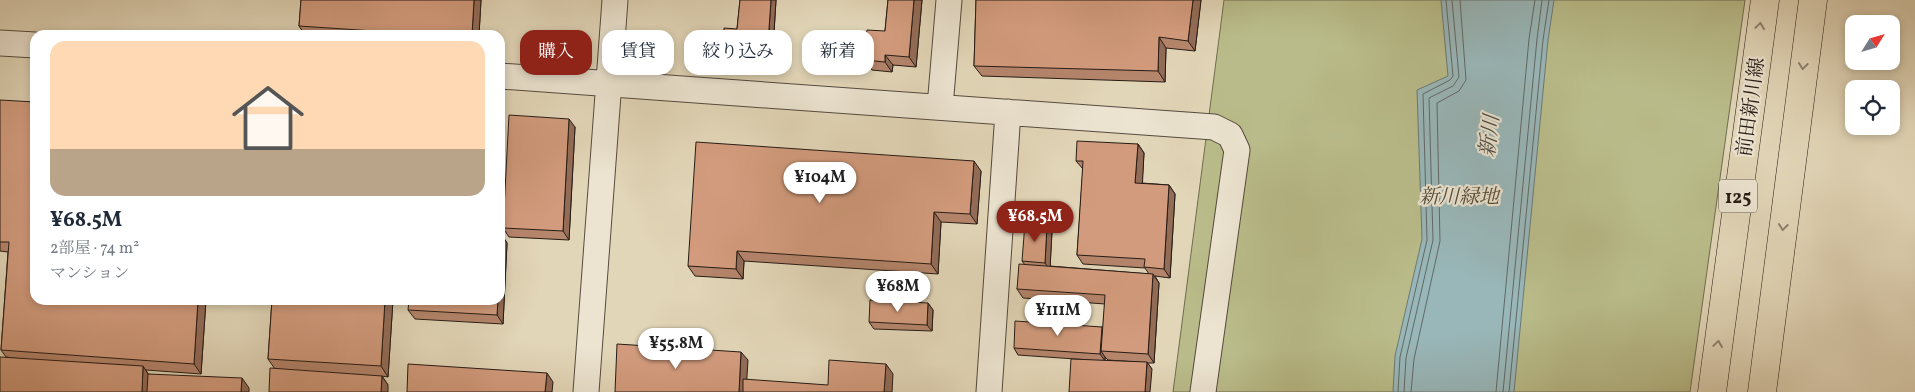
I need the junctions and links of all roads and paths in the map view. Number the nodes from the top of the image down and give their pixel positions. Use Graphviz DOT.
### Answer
graph roads {
  1 [pos="614,0"];
  2 [pos="949,0"];
  3 [pos="1765,0"];
  4 [pos="1813,0"];
  5 [pos="0,43"];
  6 [pos="30,45"];
  7 [pos="505,76"];
  8 [pos="607,83"];
  9 [pos="940,107"];
  10 [pos="1008,112"];
  11 [pos="586,392"];
  12 [pos="989,392"];
  13 [pos="1203,392"];
  14 [pos="1712,392"];
  15 [pos="1762,392"];
  1 -- 8 [label="street"];
  2 -- 9 [label="street"];
  14 -- 3 [label="main road, 前田新川線 / 125, one-way"];
  4 -- 15 [label="main road, 125, one-way"];
  5 -- 6 [label="street"];
  7 -- 8 [label="street"];
  8 -- 9 [label="street"];
  8 -- 11 [label="street"];
  9 -- 10 [label="street"];
  10 -- 12 [label="street"];
  10 -- 13 [label="street"];
}
